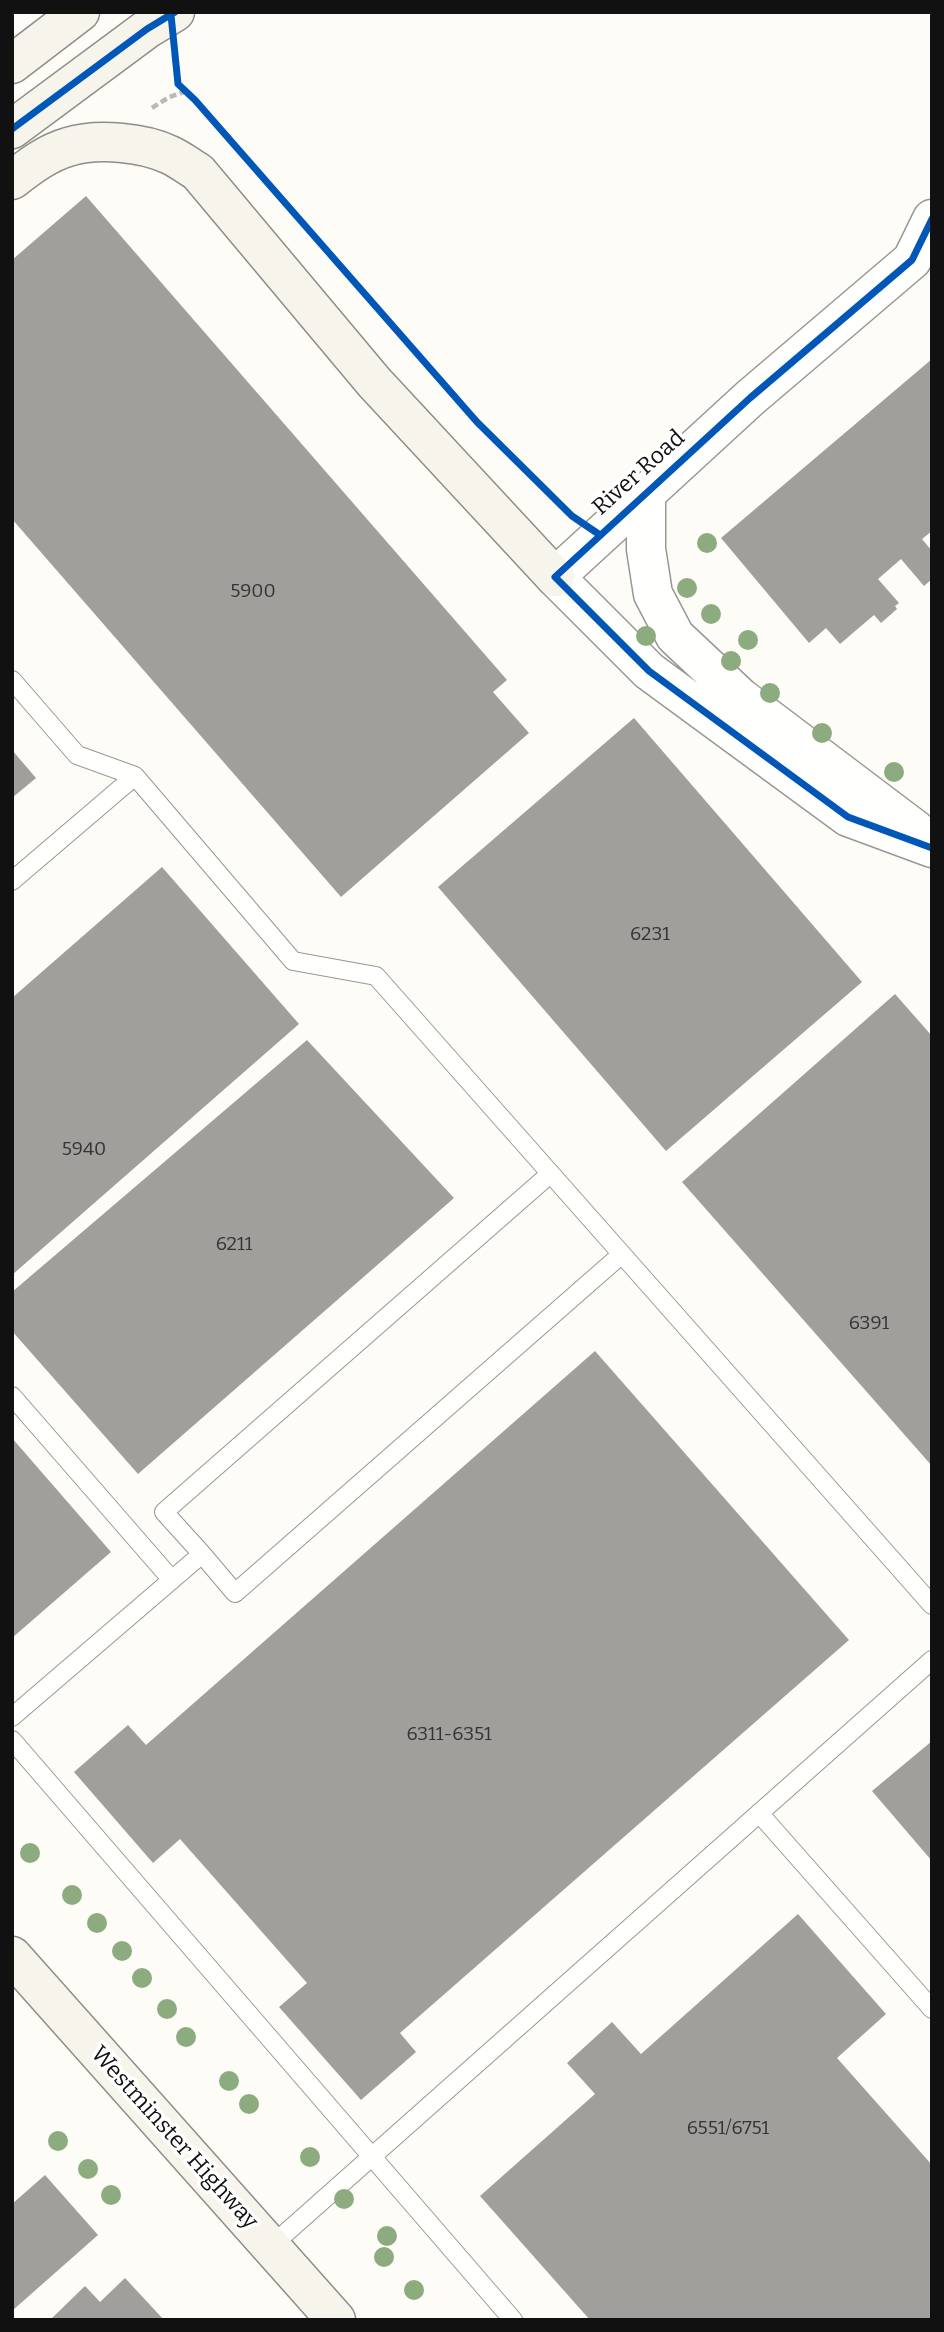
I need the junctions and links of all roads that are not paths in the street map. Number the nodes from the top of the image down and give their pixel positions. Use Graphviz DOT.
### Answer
graph roads {
  1 [pos="80,12"];
  2 [pos="175,12"];
  3 [pos="12,64"];
  4 [pos="12,129"];
  5 [pos="12,180"];
  6 [pos="932,219"];
  7 [pos="922,258"];
  8 [pos="646,492"];
  9 [pos="555,577"];
  10 [pos="12,680"];
  11 [pos="135,776"];
  12 [pos="932,842"];
  13 [pos="932,848"];
  14 [pos="12,881"];
  15 [pos="550,1174"];
  16 [pos="622,1254"];
  17 [pos="12,1395"];
  18 [pos="202,1554"];
  19 [pos="172,1580"];
  20 [pos="932,1605"];
  21 [pos="932,1660"];
  22 [pos="12,1717"];
  23 [pos="12,1740"];
  24 [pos="759,1813"];
  25 [pos="12,1956"];
  26 [pos="932,2009"];
  27 [pos="372,2157"];
  28 [pos="271,2246"];
  29 [pos="336,2320"];
  30 [pos="513,2320"];
  1 -- 3 [label="main road"];
  2 -- 4 [label="main road"];
  5 -- 9 [label="main road"];
  6 -- 7 [label="street, River Road"];
  7 -- 8 [label="street, River Road"];
  8 -- 9 [label="street, River Road"];
  8 -- 12 [label="street"];
  9 -- 13 [label="street"];
  10 -- 11 [label="lane"];
  11 -- 14 [label="lane"];
  11 -- 15 [label="lane"];
  15 -- 16 [label="lane"];
  15 -- 18 [label="lane"];
  16 -- 18 [label="lane"];
  16 -- 20 [label="lane"];
  17 -- 19 [label="lane"];
  18 -- 19 [label="lane"];
  19 -- 22 [label="lane"];
  21 -- 24 [label="lane"];
  23 -- 27 [label="lane"];
  24 -- 26 [label="lane"];
  24 -- 27 [label="lane"];
  25 -- 28 [label="main road, Westminster Highway"];
  27 -- 28 [label="lane"];
  27 -- 30 [label="lane"];
  28 -- 29 [label="main road, Westminster Highway"];
}
